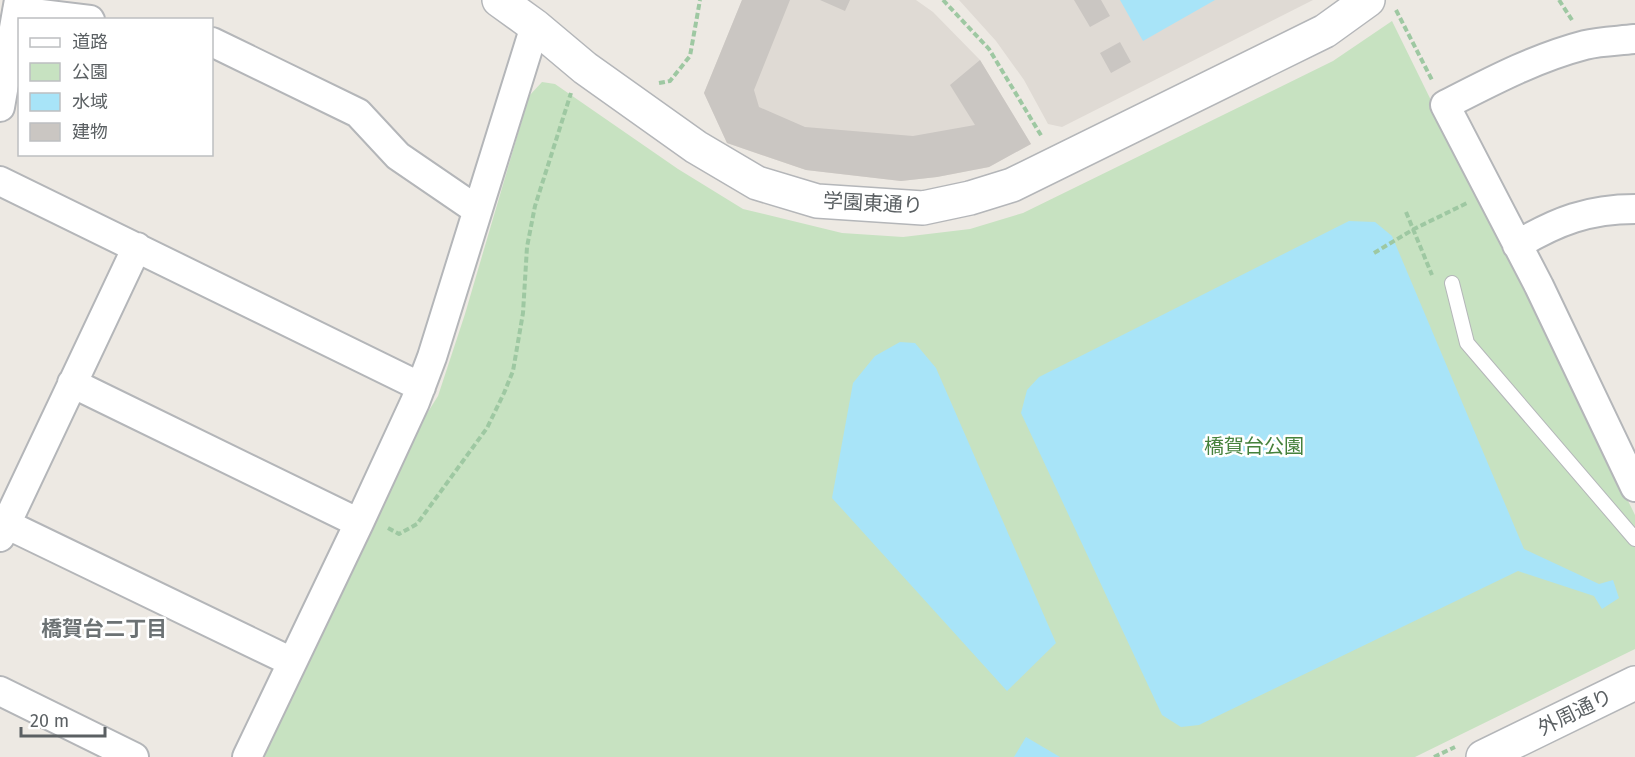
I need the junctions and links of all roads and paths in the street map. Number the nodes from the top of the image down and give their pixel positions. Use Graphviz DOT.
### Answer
graph roads {
  1 [pos="499,0"];
  2 [pos="700,0"];
  3 [pos="943,0"];
  4 [pos="1381,3"];
  5 [pos="18,5"];
  6 [pos="80,18"];
  7 [pos="536,26"];
  8 [pos="1635,39"];
  9 [pos="213,42"];
  10 [pos="574,84"];
  11 [pos="653,84"];
  12 [pos="1445,105"];
  13 [pos="0,107"];
  14 [pos="1045,141"];
  15 [pos="0,181"];
  16 [pos="1471,201"];
  17 [pos="1635,209"];
  18 [pos="477,210"];
  19 [pos="1406,212"];
  20 [pos="1414,229"];
  21 [pos="1517,245"];
  22 [pos="137,247"];
  23 [pos="1374,253"];
  24 [pos="1452,283"];
  25 [pos="72,383"];
  26 [pos="421,387"];
  27 [pos="1635,487"];
  28 [pos="359,523"];
  29 [pos="417,524"];
  30 [pos="3,531"];
  31 [pos="1635,539"];
  32 [pos="292,662"];
  33 [pos="1635,683"];
  34 [pos="0,691"];
  35 [pos="134,757"];
  36 [pos="247,757"];
  37 [pos="1483,757"];
  1 -- 7 [label="street, 学園東通り"];
  2 -- 11 [label="path"];
  3 -- 14 [label="path"];
  4 -- 7 [label="street, 学園東通り"];
  4 -- 12 [label="path"];
  5 -- 6 [label="street"];
  5 -- 13 [label="street"];
  7 -- 18 [label="street"];
  8 -- 12 [label="street"];
  9 -- 18 [label="street"];
  10 -- 29 [label="path"];
  12 -- 21 [label="street"];
  15 -- 22 [label="street"];
  16 -- 20 [label="path"];
  17 -- 21 [label="street"];
  18 -- 26 [label="street"];
  19 -- 20 [label="path"];
  20 -- 23 [label="path"];
  20 -- 24 [label="path"];
  21 -- 27 [label="street"];
  22 -- 25 [label="street"];
  22 -- 26 [label="street"];
  24 -- 31 [label="lane"];
  25 -- 28 [label="street"];
  25 -- 30 [label="street"];
  26 -- 28 [label="street"];
  28 -- 32 [label="street"];
  30 -- 32 [label="street"];
  32 -- 36 [label="street"];
  33 -- 37 [label="street, 外周通り"];
  34 -- 35 [label="street"];
}
